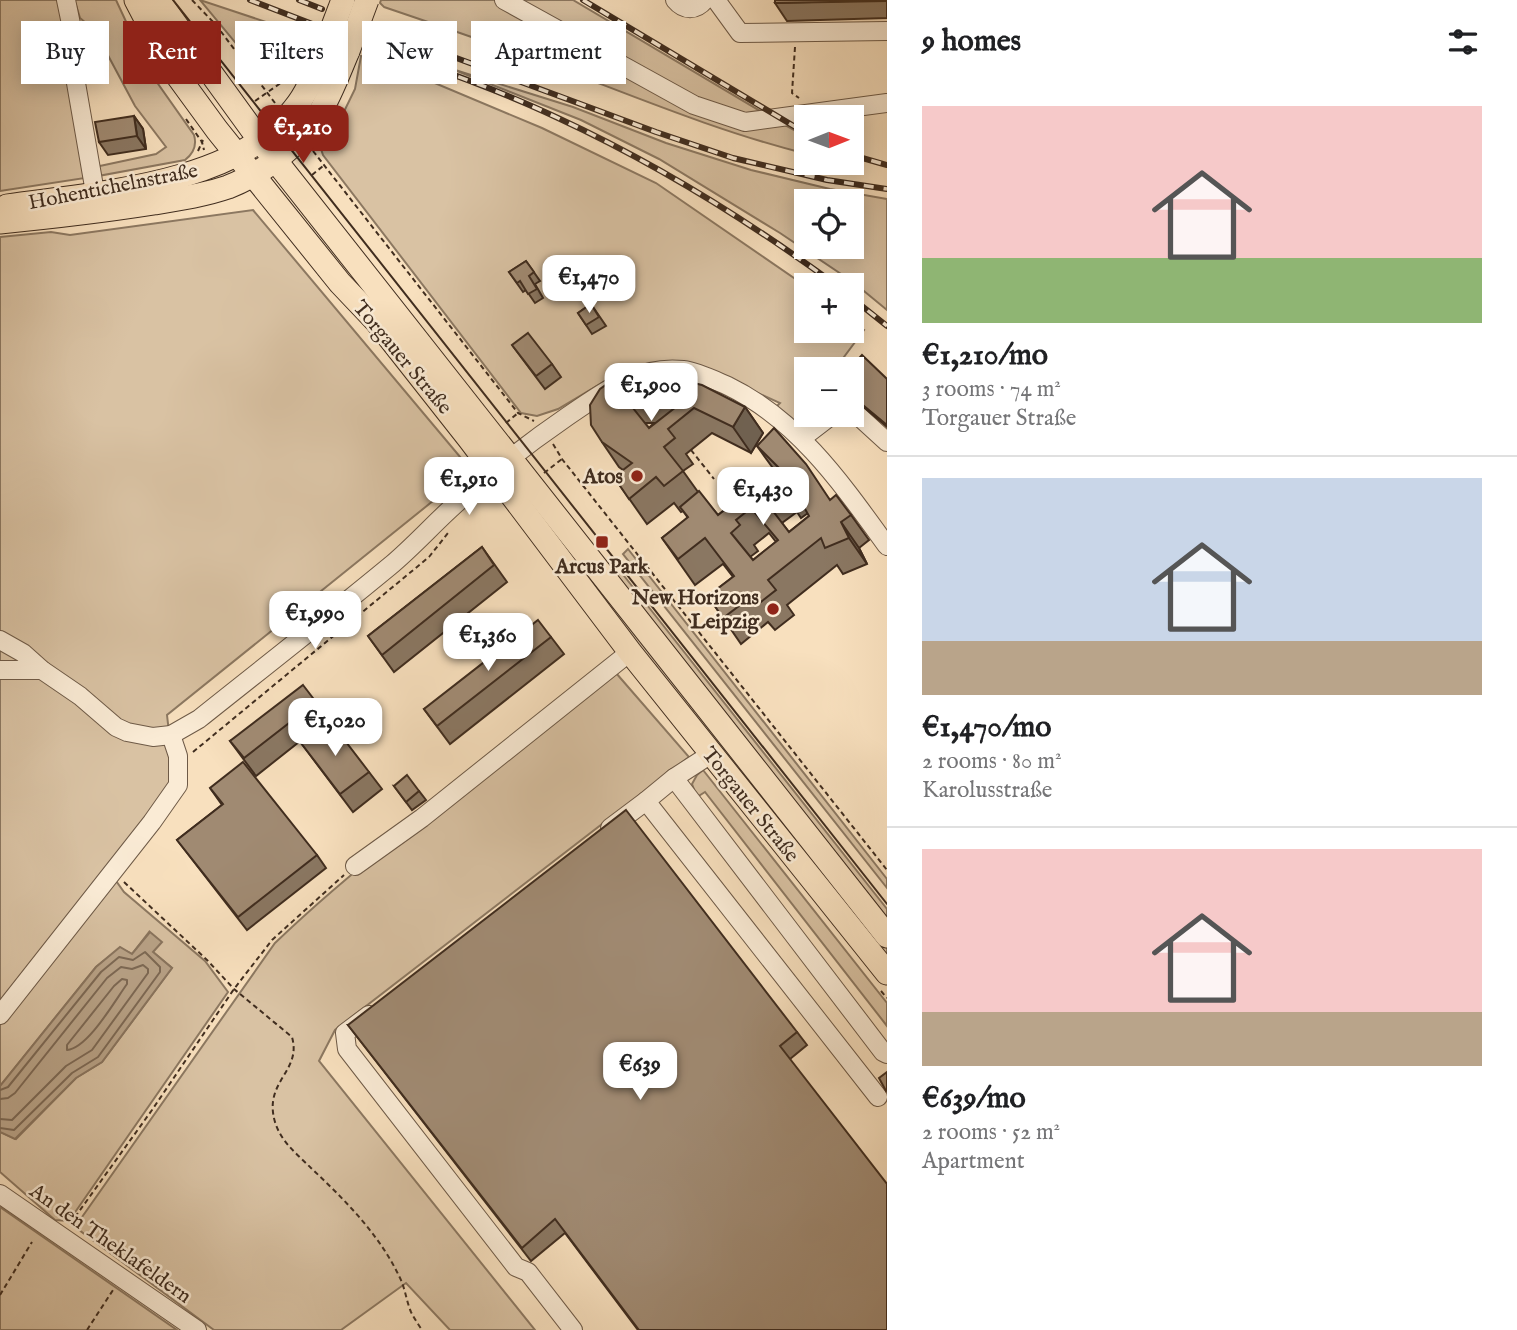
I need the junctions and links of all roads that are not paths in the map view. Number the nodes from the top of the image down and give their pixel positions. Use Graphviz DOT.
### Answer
graph roads {
  1 [pos="66,0"];
  2 [pos="136,0"];
  3 [pos="158,0"];
  4 [pos="343,0"];
  5 [pos="368,0"];
  6 [pos="504,0"];
  7 [pos="676,0"];
  8 [pos="705,0"];
  9 [pos="716,0"];
  10 [pos="338,21"];
  11 [pos="348,28"];
  12 [pos="887,31"];
  13 [pos="310,84"];
  14 [pos="329,84"];
  15 [pos="887,103"];
  16 [pos="268,151"];
  17 [pos="237,156"];
  18 [pos="252,175"];
  19 [pos="97,202"];
  20 [pos="0,207"];
  21 [pos="0,222"];
  22 [pos="864,421"];
  23 [pos="816,427"];
  24 [pos="802,438"];
  25 [pos="887,442"];
  26 [pos="502,464"];
  27 [pos="887,546"];
  28 [pos="0,640"];
  29 [pos="630,652"];
  30 [pos="0,670"];
  31 [pos="42,670"];
  32 [pos="171,735"];
  33 [pos="711,754"];
  34 [pos="669,782"];
  35 [pos="646,801"];
  36 [pos="595,840"];
  37 [pos="355,866"];
  38 [pos="887,936"];
  39 [pos="887,973"];
  40 [pos="378,1008"];
  41 [pos="0,1015"];
  42 [pos="885,1053"];
  43 [pos="882,1103"];
  44 [pos="0,1194"];
  45 [pos="197,1330"];
  46 [pos="573,1330"];
  1 -- 19 [label="street"];
  2 -- 17 [label="main road, Torgauer Straße"];
  3 -- 16 [label="main road, Torgauer Straße"];
  4 -- 10 [label="main road, bridge"];
  5 -- 11 [label="main road, bridge"];
  6 -- 15 [label="street"];
  7 -- 8 [label="street"];
  9 -- 12 [label="street"];
  13 -- 16 [label="main road"];
  14 -- 16 [label="main road"];
  16 -- 17 [label="main road, Hohentichelnstraße"];
  16 -- 18 [label="main road, Hohentichelnstraße"];
  16 -- 26 [label="main road, Torgauer Straße"];
  17 -- 18 [label="main road, Torgauer Straße"];
  17 -- 19 [label="main road, Hohentichelnstraße"];
  18 -- 19 [label="main road, Hohentichelnstraße"];
  18 -- 26 [label="main road, Torgauer Straße"];
  19 -- 20 [label="main road, Hohentichelnstraße"];
  19 -- 21 [label="main road, Hohentichelnstraße"];
  22 -- 25 [label="street"];
  23 -- 24 [label="street"];
  24 -- 26 [label="street"];
  24 -- 27 [label="street"];
  26 -- 29 [label="main road, Torgauer Straße"];
  26 -- 32 [label="street"];
  26 -- 38 [label="main road, Torgauer Straße"];
  28 -- 31 [label="street"];
  29 -- 33 [label="main road, Torgauer Straße"];
  29 -- 37 [label="street"];
  30 -- 31 [label="street"];
  31 -- 32 [label="street"];
  32 -- 41 [label="street"];
  33 -- 34 [label="street"];
  33 -- 39 [label="main road, Torgauer Straße"];
  34 -- 35 [label="street"];
  34 -- 42 [label="street"];
  35 -- 36 [label="street"];
  35 -- 43 [label="street"];
  40 -- 46 [label="street"];
  44 -- 45 [label="street, An den Theklafeldern"];
}
